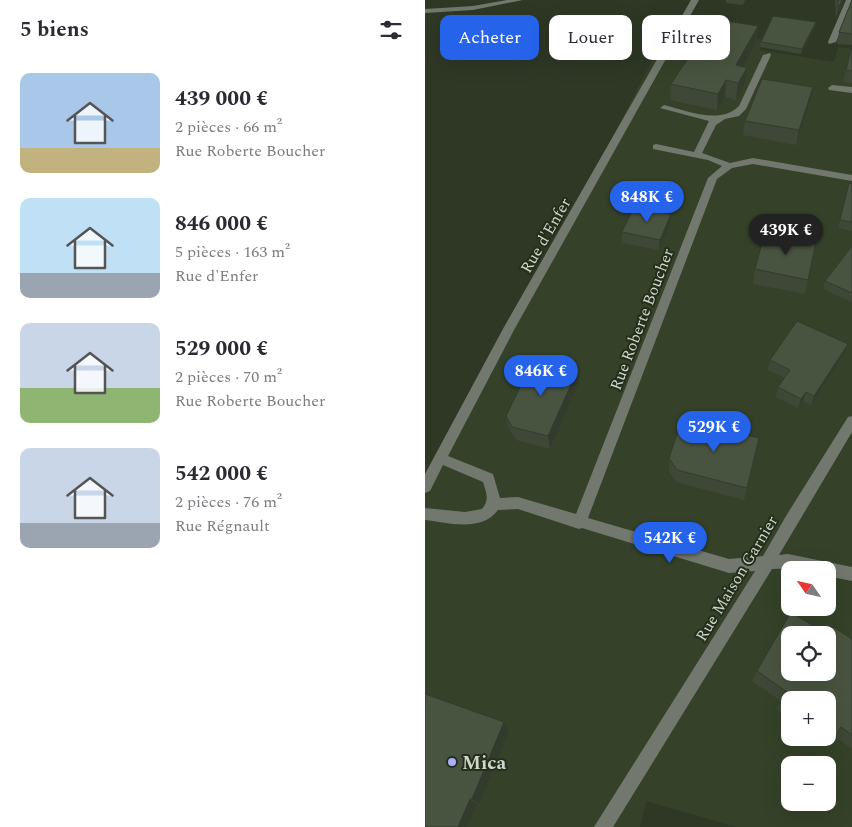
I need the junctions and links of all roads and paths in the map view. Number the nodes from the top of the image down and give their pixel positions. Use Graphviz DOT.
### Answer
graph roads {
  1 [pos="519,0"];
  2 [pos="695,0"];
  3 [pos="850,0"];
  4 [pos="425,11"];
  5 [pos="832,42"];
  6 [pos="767,55"];
  7 [pos="832,88"];
  8 [pos="852,90"];
  9 [pos="664,108"];
  10 [pos="717,120"];
  11 [pos="656,147"];
  12 [pos="697,155"];
  13 [pos="729,166"];
  14 [pos="852,178"];
  15 [pos="852,422"];
  16 [pos="440,458"];
  17 [pos="425,486"];
  18 [pos="494,504"];
  19 [pos="425,514"];
  20 [pos="579,523"];
  21 [pos="768,562"];
  22 [pos="852,574"];
  23 [pos="603,827"];
  1 -- 4 [label="street"];
  2 -- 16 [label="street, Rue d'Enfer"];
  3 -- 5 [label="street"];
  6 -- 10 [label="street"];
  7 -- 8 [label="street"];
  9 -- 10 [label="street"];
  10 -- 12 [label="street"];
  11 -- 12 [label="street"];
  12 -- 13 [label="street"];
  13 -- 14 [label="street"];
  13 -- 20 [label="street, Rue Roberte Boucher"];
  15 -- 21 [label="street, Rue Maison Garnier"];
  16 -- 17 [label="street, Rue d'Enfer"];
  16 -- 18 [label="street"];
  18 -- 19 [label="street"];
  18 -- 20 [label="street"];
  20 -- 21 [label="street"];
  21 -- 22 [label="street"];
  21 -- 23 [label="street, Rue Maison Garnier"];
}
